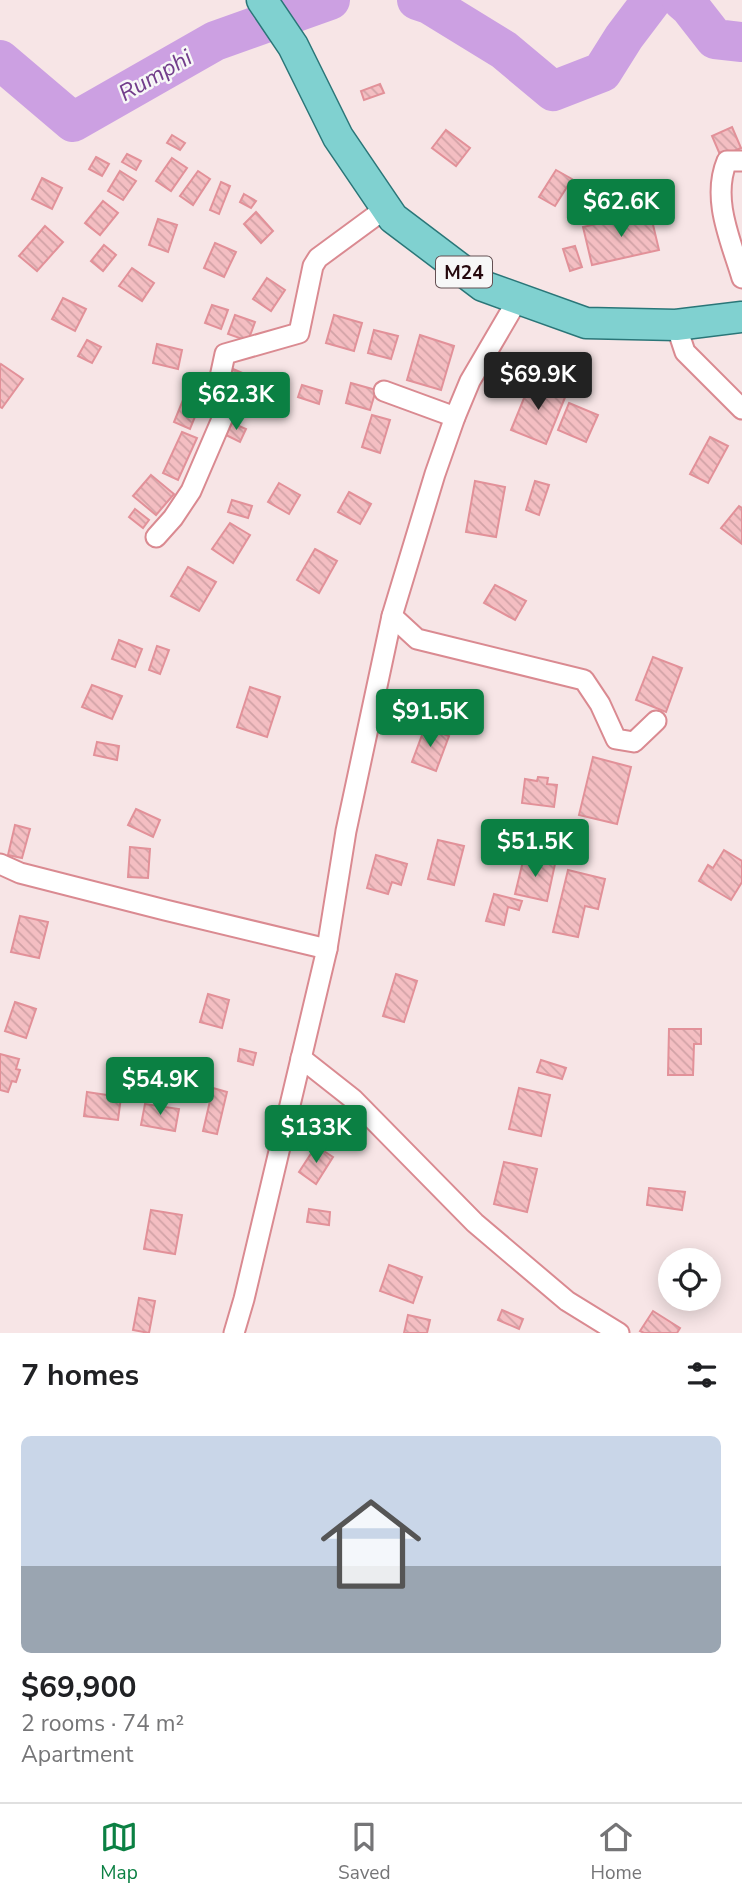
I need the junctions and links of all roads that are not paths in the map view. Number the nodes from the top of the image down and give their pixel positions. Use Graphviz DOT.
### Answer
graph roads {
  1 [pos="263,2"];
  2 [pos="742,161"];
  3 [pos="386,208"];
  4 [pos="742,278"];
  5 [pos="518,299"];
  6 [pos="742,317"];
  7 [pos="676,325"];
  8 [pos="384,391"];
  9 [pos="742,409"];
  10 [pos="455,417"];
  11 [pos="156,537"];
  12 [pos="391,616"];
  13 [pos="656,721"];
  14 [pos="0,864"];
  15 [pos="327,949"];
  16 [pos="301,1058"];
  17 [pos="234,1333"];
  18 [pos="619,1333"];
  1 -- 3 [label="main road, M24"];
  2 -- 4 [label="street"];
  3 -- 5 [label="main road, M24"];
  3 -- 11 [label="street"];
  5 -- 7 [label="main road, M24"];
  5 -- 10 [label="street"];
  6 -- 7 [label="main road, M24"];
  7 -- 9 [label="street"];
  8 -- 10 [label="street"];
  10 -- 12 [label="street"];
  12 -- 13 [label="street"];
  12 -- 15 [label="street"];
  14 -- 15 [label="street"];
  15 -- 16 [label="street"];
  16 -- 17 [label="street"];
  16 -- 18 [label="street"];
}
